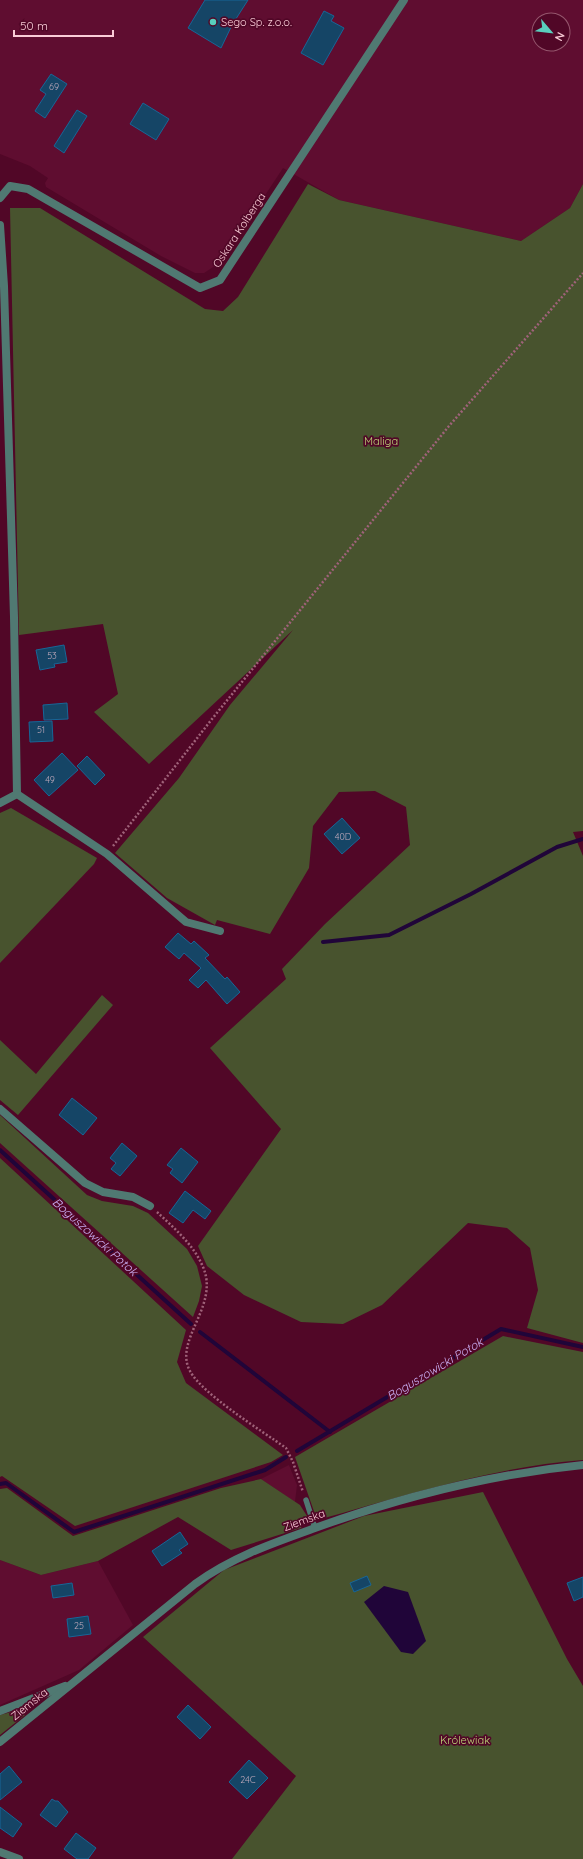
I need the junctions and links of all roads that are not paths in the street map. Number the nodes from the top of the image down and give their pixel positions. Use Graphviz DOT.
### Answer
graph roads {
  1 [pos="404,0"];
  2 [pos="0,198"];
  3 [pos="0,225"];
  4 [pos="17,794"];
  5 [pos="0,803"];
  6 [pos="220,931"];
  7 [pos="0,1109"];
  8 [pos="150,1206"];
  9 [pos="583,1465"];
  10 [pos="306,1500"];
  11 [pos="315,1528"];
  12 [pos="72,1683"];
  13 [pos="0,1711"];
  14 [pos="0,1742"];
  15 [pos="0,1852"];
  16 [pos="20,1859"];
  1 -- 2 [label="street, Oskara Kolberga"];
  3 -- 4 [label="street"];
  4 -- 5 [label="street"];
  4 -- 6 [label="street"];
  7 -- 8 [label="street"];
  9 -- 11 [label="street, Ziemska"];
  10 -- 11 [label="lane"];
  11 -- 12 [label="street, Ziemska"];
  12 -- 13 [label="street, Ziemska"];
  12 -- 14 [label="street, Ziemska"];
  15 -- 16 [label="street"];
}
